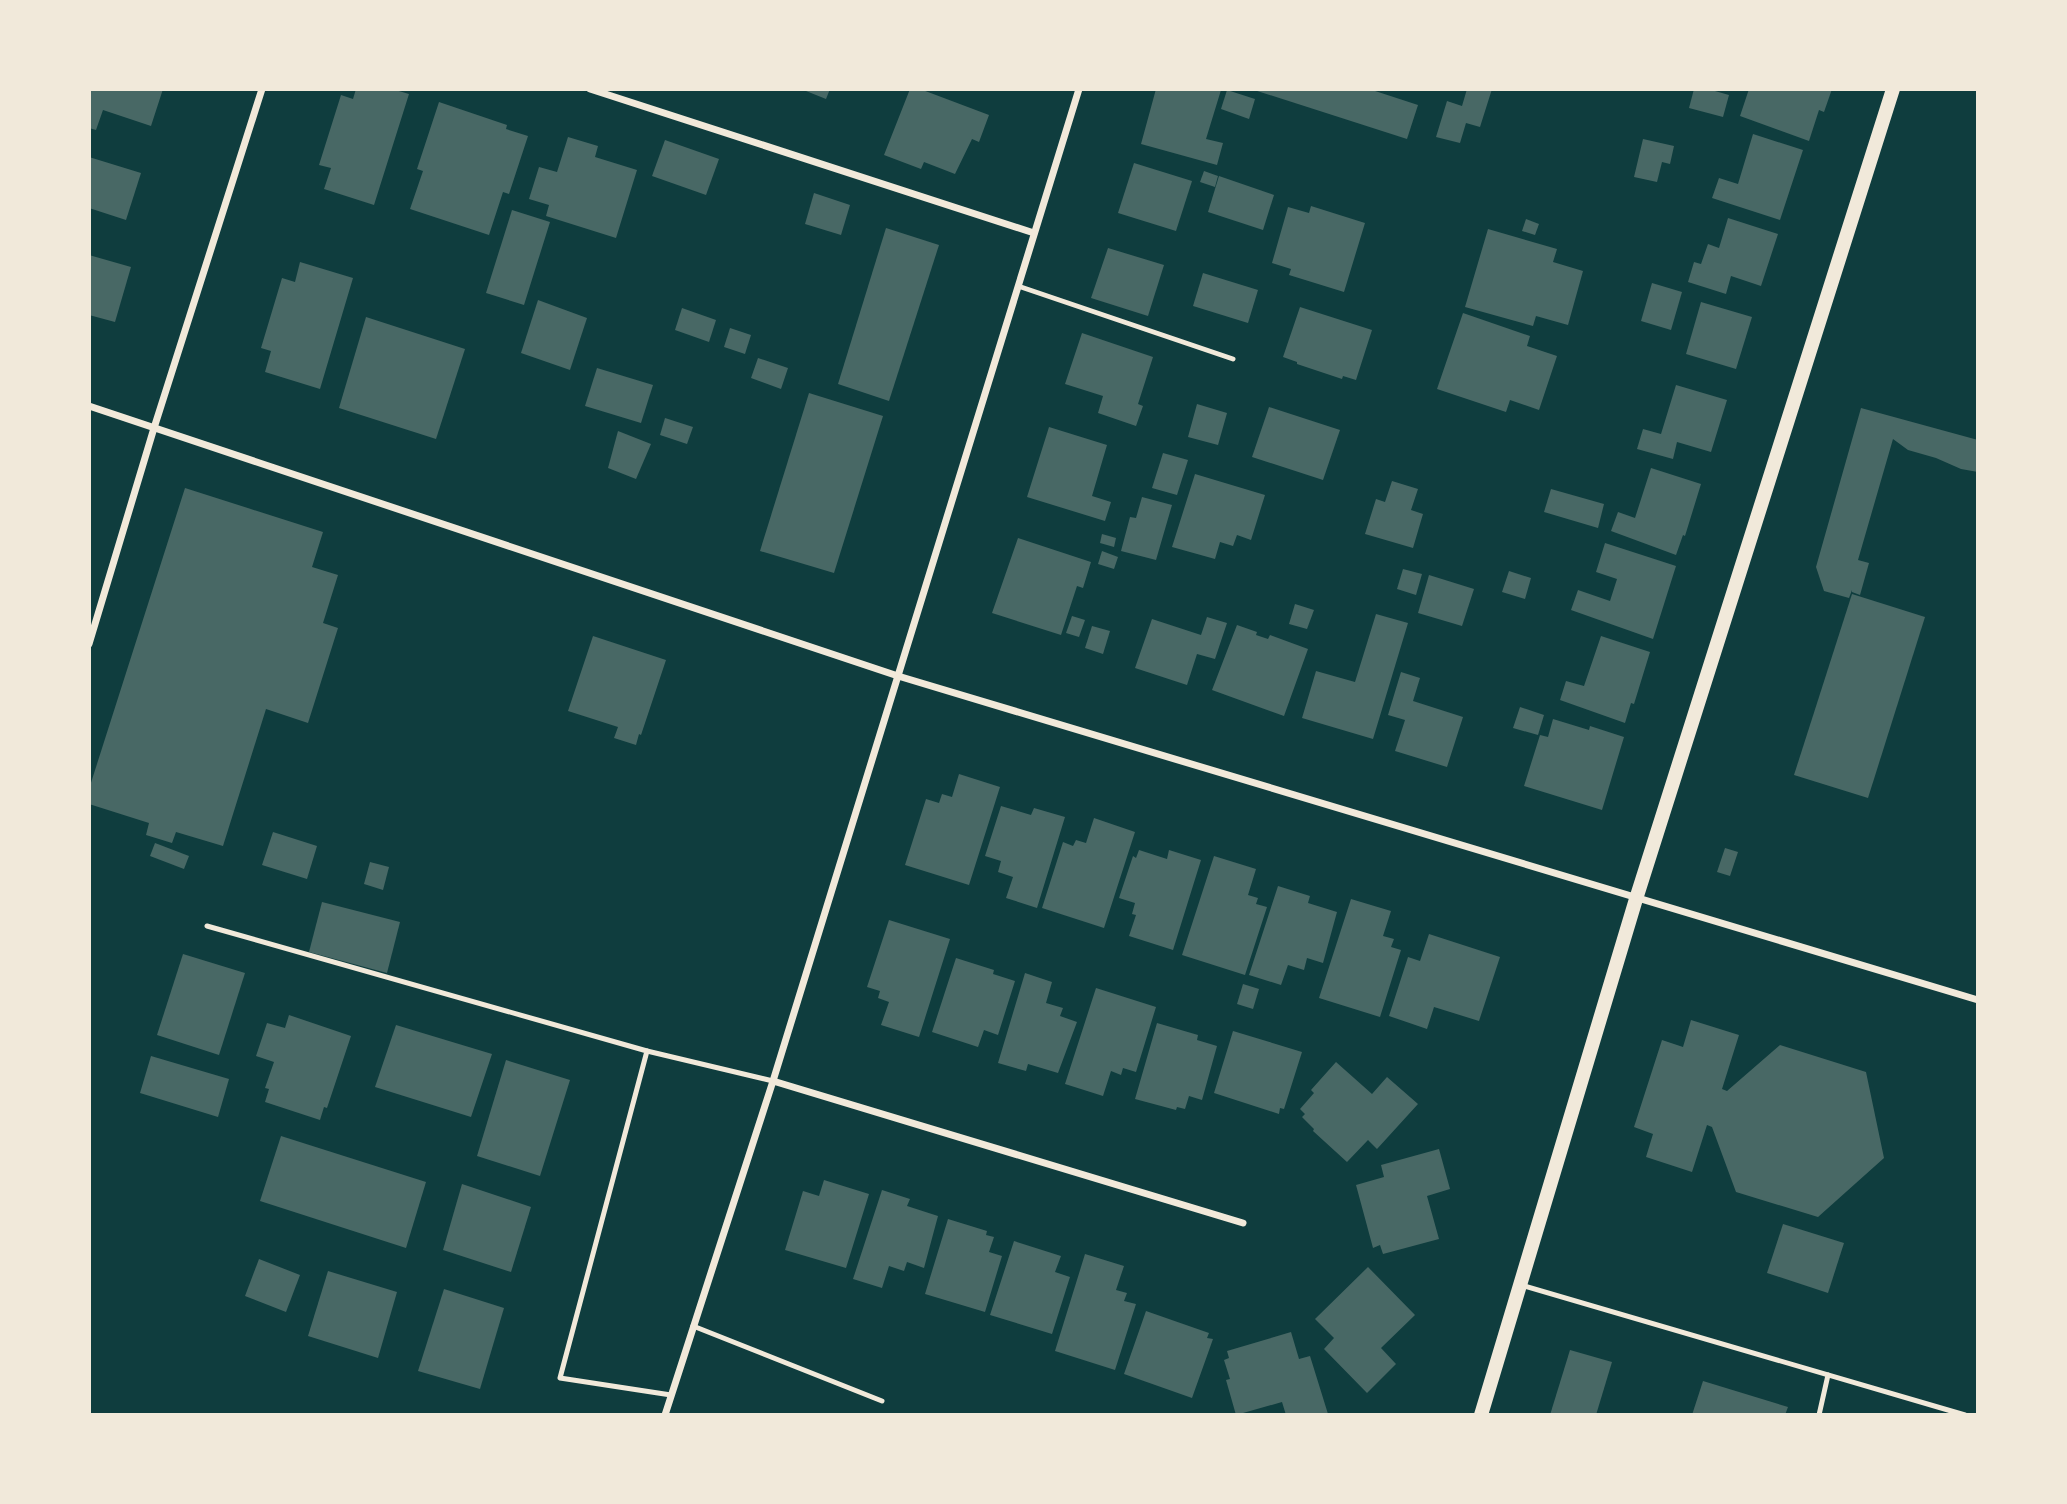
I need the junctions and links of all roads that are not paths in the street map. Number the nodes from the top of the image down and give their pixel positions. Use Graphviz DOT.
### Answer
graph roads {
  1 [pos="262,89"];
  2 [pos="590,89"];
  3 [pos="1079,89"];
  4 [pos="1893,89"];
  5 [pos="1034,233"];
  6 [pos="1018,286"];
  7 [pos="1233,359"];
  8 [pos="89,406"];
  9 [pos="154,428"];
  10 [pos="89,644"];
  11 [pos="898,676"];
  12 [pos="1636,899"];
  13 [pos="207,926"];
  14 [pos="1978,1000"];
  15 [pos="647,1051"];
  16 [pos="773,1081"];
  17 [pos="1243,1223"];
  18 [pos="1520,1284"];
  19 [pos="693,1326"];
  20 [pos="1828,1375"];
  21 [pos="671,1395"];
  22 [pos="882,1401"];
  23 [pos="664,1415"];
  24 [pos="1481,1415"];
  25 [pos="1819,1415"];
  26 [pos="1965,1415"];
  1 -- 9 [label="street"];
  2 -- 5 [label="street"];
  3 -- 5 [label="street"];
  4 -- 12 [label="main road"];
  5 -- 6 [label="street"];
  6 -- 7 [label="lane"];
  6 -- 11 [label="street"];
  8 -- 9 [label="street"];
  9 -- 10 [label="street"];
  9 -- 11 [label="street"];
  11 -- 12 [label="street"];
  11 -- 16 [label="street"];
  12 -- 14 [label="street"];
  12 -- 18 [label="main road"];
  13 -- 15 [label="lane"];
  15 -- 16 [label="lane"];
  15 -- 21 [label="lane"];
  16 -- 17 [label="street"];
  16 -- 19 [label="street"];
  18 -- 20 [label="lane"];
  18 -- 24 [label="main road"];
  19 -- 21 [label="street"];
  19 -- 22 [label="lane"];
  20 -- 25 [label="lane"];
  20 -- 26 [label="lane"];
  21 -- 23 [label="street"];
}
